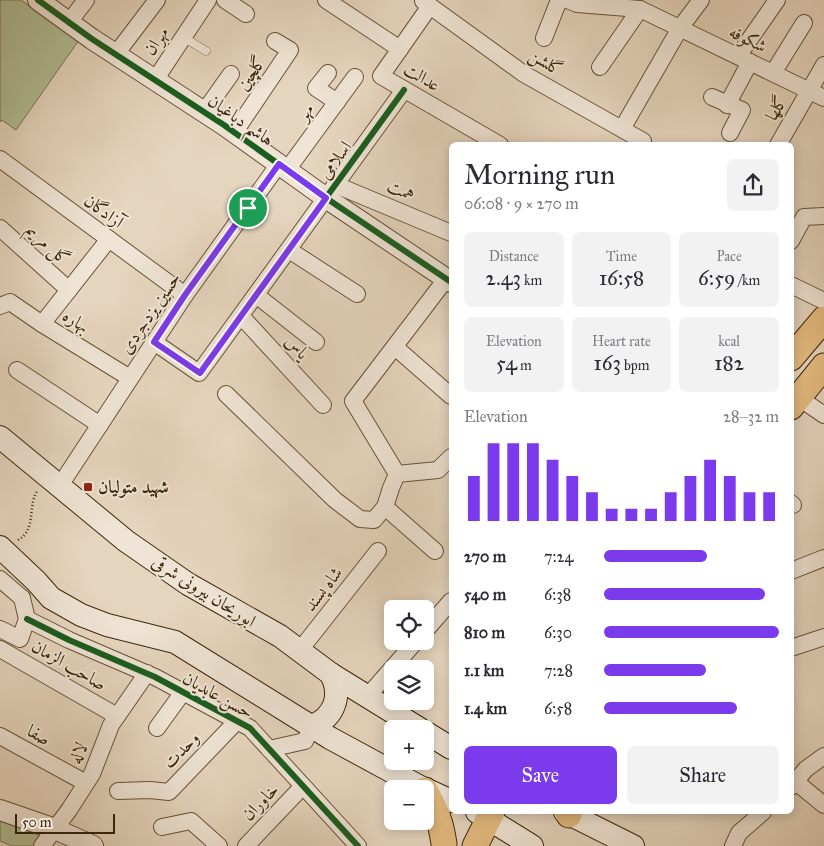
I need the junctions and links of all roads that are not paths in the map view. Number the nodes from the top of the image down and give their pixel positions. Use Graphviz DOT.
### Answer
graph roads {
  1 [pos="38,0"];
  2 [pos="86,0"];
  3 [pos="157,0"];
  4 [pos="208,0"];
  5 [pos="225,0"];
  6 [pos="326,0"];
  7 [pos="559,0"];
  8 [pos="567,0"];
  9 [pos="702,0"];
  10 [pos="777,0"];
  11 [pos="426,3"];
  12 [pos="636,4"];
  13 [pos="246,14"];
  14 [pos="69,22"];
  15 [pos="804,23"];
  16 [pos="680,28"];
  17 [pos="183,37"];
  18 [pos="544,38"];
  19 [pos="275,41"];
  20 [pos="400,49"];
  21 [pos="206,51"];
  22 [pos="116,54"];
  23 [pos="744,59"];
  24 [pos="824,65"];
  25 [pos="600,67"];
  26 [pos="328,73"];
  27 [pos="773,73"];
  28 [pos="231,74"];
  29 [pos="355,78"];
  30 [pos="155,80"];
  31 [pos="404,90"];
  32 [pos="809,90"];
  33 [pos="712,97"];
  34 [pos="824,98"];
  35 [pos="337,102"];
  36 [pos="727,105"];
  37 [pos="204,112"];
  38 [pos="622,129"];
  39 [pos="234,132"];
  40 [pos="730,133"];
  41 [pos="495,142"];
  42 [pos="642,142"];
  43 [pos="780,142"];
  44 [pos="0,159"];
  45 [pos="283,167"];
  46 [pos="331,191"];
  47 [pos="824,216"];
  48 [pos="0,228"];
  49 [pos="449,232"];
  50 [pos="794,235"];
  51 [pos="109,239"];
  52 [pos="289,250"];
  53 [pos="449,281"];
  54 [pos="794,286"];
  55 [pos="69,290"];
  56 [pos="357,294"];
  57 [pos="185,295"];
  58 [pos="256,295"];
  59 [pos="824,301"];
  60 [pos="0,306"];
  61 [pos="241,316"];
  62 [pos="824,319"];
  63 [pos="42,324"];
  64 [pos="154,342"];
  65 [pos="316,342"];
  66 [pos="395,347"];
  67 [pos="794,354"];
  68 [pos="824,366"];
  69 [pos="17,370"];
  70 [pos="130,378"];
  71 [pos="226,394"];
  72 [pos="449,394"];
  73 [pos="795,403"];
  74 [pos="323,405"];
  75 [pos="824,415"];
  76 [pos="100,426"];
  77 [pos="0,437"];
  78 [pos="449,459"];
  79 [pos="397,474"];
  80 [pos="54,482"];
  81 [pos="385,507"];
  82 [pos="7,544"];
  83 [pos="378,551"];
  84 [pos="435,551"];
  85 [pos="824,558"];
  86 [pos="794,571"];
  87 [pos="0,579"];
  88 [pos="36,581"];
  89 [pos="22,598"];
  90 [pos="449,603"];
  91 [pos="27,619"];
  92 [pos="434,621"];
  93 [pos="0,629"];
  94 [pos="824,637"];
  95 [pos="794,647"];
  96 [pos="0,649"];
  97 [pos="300,650"];
  98 [pos="408,650"];
  99 [pos="146,673"];
  100 [pos="331,674"];
  101 [pos="183,692"];
  102 [pos="367,697"];
  103 [pos="118,716"];
  104 [pos="405,720"];
  105 [pos="237,721"];
  106 [pos="312,726"];
  107 [pos="158,728"];
  108 [pos="0,736"];
  109 [pos="434,738"];
  110 [pos="449,747"];
  111 [pos="269,749"];
  112 [pos="824,756"];
  113 [pos="408,780"];
  114 [pos="794,782"];
  115 [pos="86,783"];
  116 [pos="794,784"];
  117 [pos="303,786"];
  118 [pos="118,791"];
  119 [pos="434,793"];
  120 [pos="449,800"];
  121 [pos="434,805"];
  122 [pos="824,805"];
  123 [pos="0,810"];
  124 [pos="459,814"];
  125 [pos="569,814"];
  126 [pos="761,814"];
  127 [pos="486,815"];
  128 [pos="162,827"];
  129 [pos="54,829"];
  130 [pos="444,845"];
  131 [pos="42,846"];
  132 [pos="93,846"];
  133 [pos="219,846"];
  134 [pos="246,846"];
  135 [pos="358,846"];
  136 [pos="475,846"];
  137 [pos="532,846"];
  138 [pos="633,846"];
  139 [pos="733,846"];
  1 -- 14 [label="street, هاشم دباغیان"];
  2 -- 14 [label="street"];
  3 -- 22 [label="street"];
  4 -- 17 [label="street, مهران"];
  5 -- 13 [label="street"];
  6 -- 20 [label="street"];
  7 -- 18 [label="street"];
  8 -- 12 [label="street, شکوفه"];
  9 -- 16 [label="street"];
  10 -- 23 [label="street"];
  11 -- 20 [label="street, عدالت"];
  11 -- 38 [label="street, گلشن"];
  12 -- 16 [label="street, شکوفه"];
  12 -- 25 [label="street"];
  14 -- 22 [label="street, هاشم دباغیان"];
  15 -- 27 [label="street"];
  16 -- 23 [label="street, شکوفه"];
  16 -- 38 [label="street"];
  17 -- 21 [label="lane"];
  17 -- 30 [label="street, مهران"];
  19 -- 39 [label="street, گلچین"];
  20 -- 31 [label="street, عدالت"];
  22 -- 30 [label="street, هاشم دباغیان"];
  23 -- 27 [label="street, شکوفه"];
  23 -- 36 [label="street"];
  24 -- 32 [label="street, گلها"];
  26 -- 35 [label="street"];
  27 -- 32 [label="street, شکوفه"];
  28 -- 37 [label="street"];
  29 -- 35 [label="street, مهر"];
  30 -- 37 [label="street, هاشم دباغیان"];
  31 -- 41 [label="street, عدالت"];
  31 -- 46 [label="street, اسلامی"];
  32 -- 34 [label="street, شکوفه"];
  32 -- 43 [label="street, گلها"];
  33 -- 36 [label="street"];
  35 -- 45 [label="street, مهر"];
  36 -- 40 [label="street"];
  37 -- 39 [label="street, هاشم دباغیان"];
  38 -- 42 [label="street, گلشن"];
  39 -- 45 [label="street, هاشم دباغیان"];
  44 -- 51 [label="street, آزادگان"];
  45 -- 46 [label="street, هاشم دباغیان"];
  45 -- 57 [label="street, حسین یزدجردی"];
  46 -- 49 [label="street, همت"];
  46 -- 52 [label="street, اسلامی"];
  46 -- 53 [label="street, هاشم دباغیان"];
  47 -- 50 [label="street"];
  48 -- 55 [label="street, گل مریم"];
  51 -- 55 [label="street"];
  51 -- 57 [label="street, آزادگان"];
  52 -- 56 [label="street"];
  52 -- 58 [label="street, اسلامی"];
  53 -- 66 [label="street"];
  54 -- 59 [label="street"];
  55 -- 63 [label="street"];
  57 -- 64 [label="street, حسین یزدجردی"];
  58 -- 61 [label="street, اسلامی"];
  58 -- 65 [label="street"];
  60 -- 63 [label="street, بهاره"];
  61 -- 64 [label="street, اسلامی"];
  61 -- 74 [label="street, یاس"];
  62 -- 67 [label="main road"];
  63 -- 70 [label="street, بهاره"];
  64 -- 70 [label="street, حسین یزدجردی"];
  66 -- 72 [label="street"];
  66 -- 79 [label="street"];
  68 -- 73 [label="main road"];
  69 -- 76 [label="street"];
  70 -- 76 [label="street, حسین یزدجردی"];
  71 -- 81 [label="street"];
  73 -- 75 [label="street"];
  76 -- 80 [label="street, حسین یزدجردی"];
  77 -- 80 [label="main road, ابوریحان بیرونی شرقی"];
  78 -- 79 [label="street"];
  79 -- 81 [label="street"];
  80 -- 97 [label="main road, ابوریحان بیرونی شرقی"];
  81 -- 84 [label="street"];
  82 -- 88 [label="main road"];
  83 -- 97 [label="street, شاه پسند"];
  85 -- 86 [label="street"];
  87 -- 89 [label="street"];
  88 -- 89 [label="street"];
  88 -- 106 [label="main road"];
  89 -- 91 [label="street"];
  90 -- 92 [label="street"];
  91 -- 93 [label="street"];
  91 -- 99 [label="street, حسن عابدیان"];
  94 -- 95 [label="street"];
  96 -- 103 [label="street, صاحب الزمان"];
  97 -- 100 [label="main road, ابوریحان بیرونی شرقی"];
  98 -- 102 [label="street"];
  99 -- 101 [label="street, حسن عابدیان"];
  99 -- 103 [label="street, لاله"];
  100 -- 102 [label="main road, ابوریحان بیرونی شرقی"];
  100 -- 106 [label="main road"];
  101 -- 105 [label="street, حسن عابدیان"];
  101 -- 107 [label="street"];
  102 -- 104 [label="main road, ابوریحان بیرونی شرقی"];
  103 -- 115 [label="street, لاله"];
  105 -- 111 [label="street, حسن عابدیان"];
  105 -- 118 [label="street, وحدت"];
  106 -- 111 [label="street"];
  106 -- 113 [label="main road"];
  108 -- 115 [label="street, صفا"];
  109 -- 110 [label="main road"];
  111 -- 117 [label="street, حسن عابدیان"];
  112 -- 114 [label="street"];
  115 -- 129 [label="street, لاله"];
  116 -- 122 [label="street"];
  117 -- 134 [label="street, خاوران"];
  117 -- 135 [label="street, حسن عابدیان"];
  119 -- 120 [label="main road"];
  121 -- 130 [label="main road"];
  123 -- 129 [label="street"];
  124 -- 130 [label="main road"];
  125 -- 138 [label="main road"];
  126 -- 139 [label="street"];
  127 -- 136 [label="main road"];
  127 -- 137 [label="main road"];
  128 -- 133 [label="street"];
  129 -- 131 [label="street, لاله"];
  129 -- 132 [label="street"];
}
